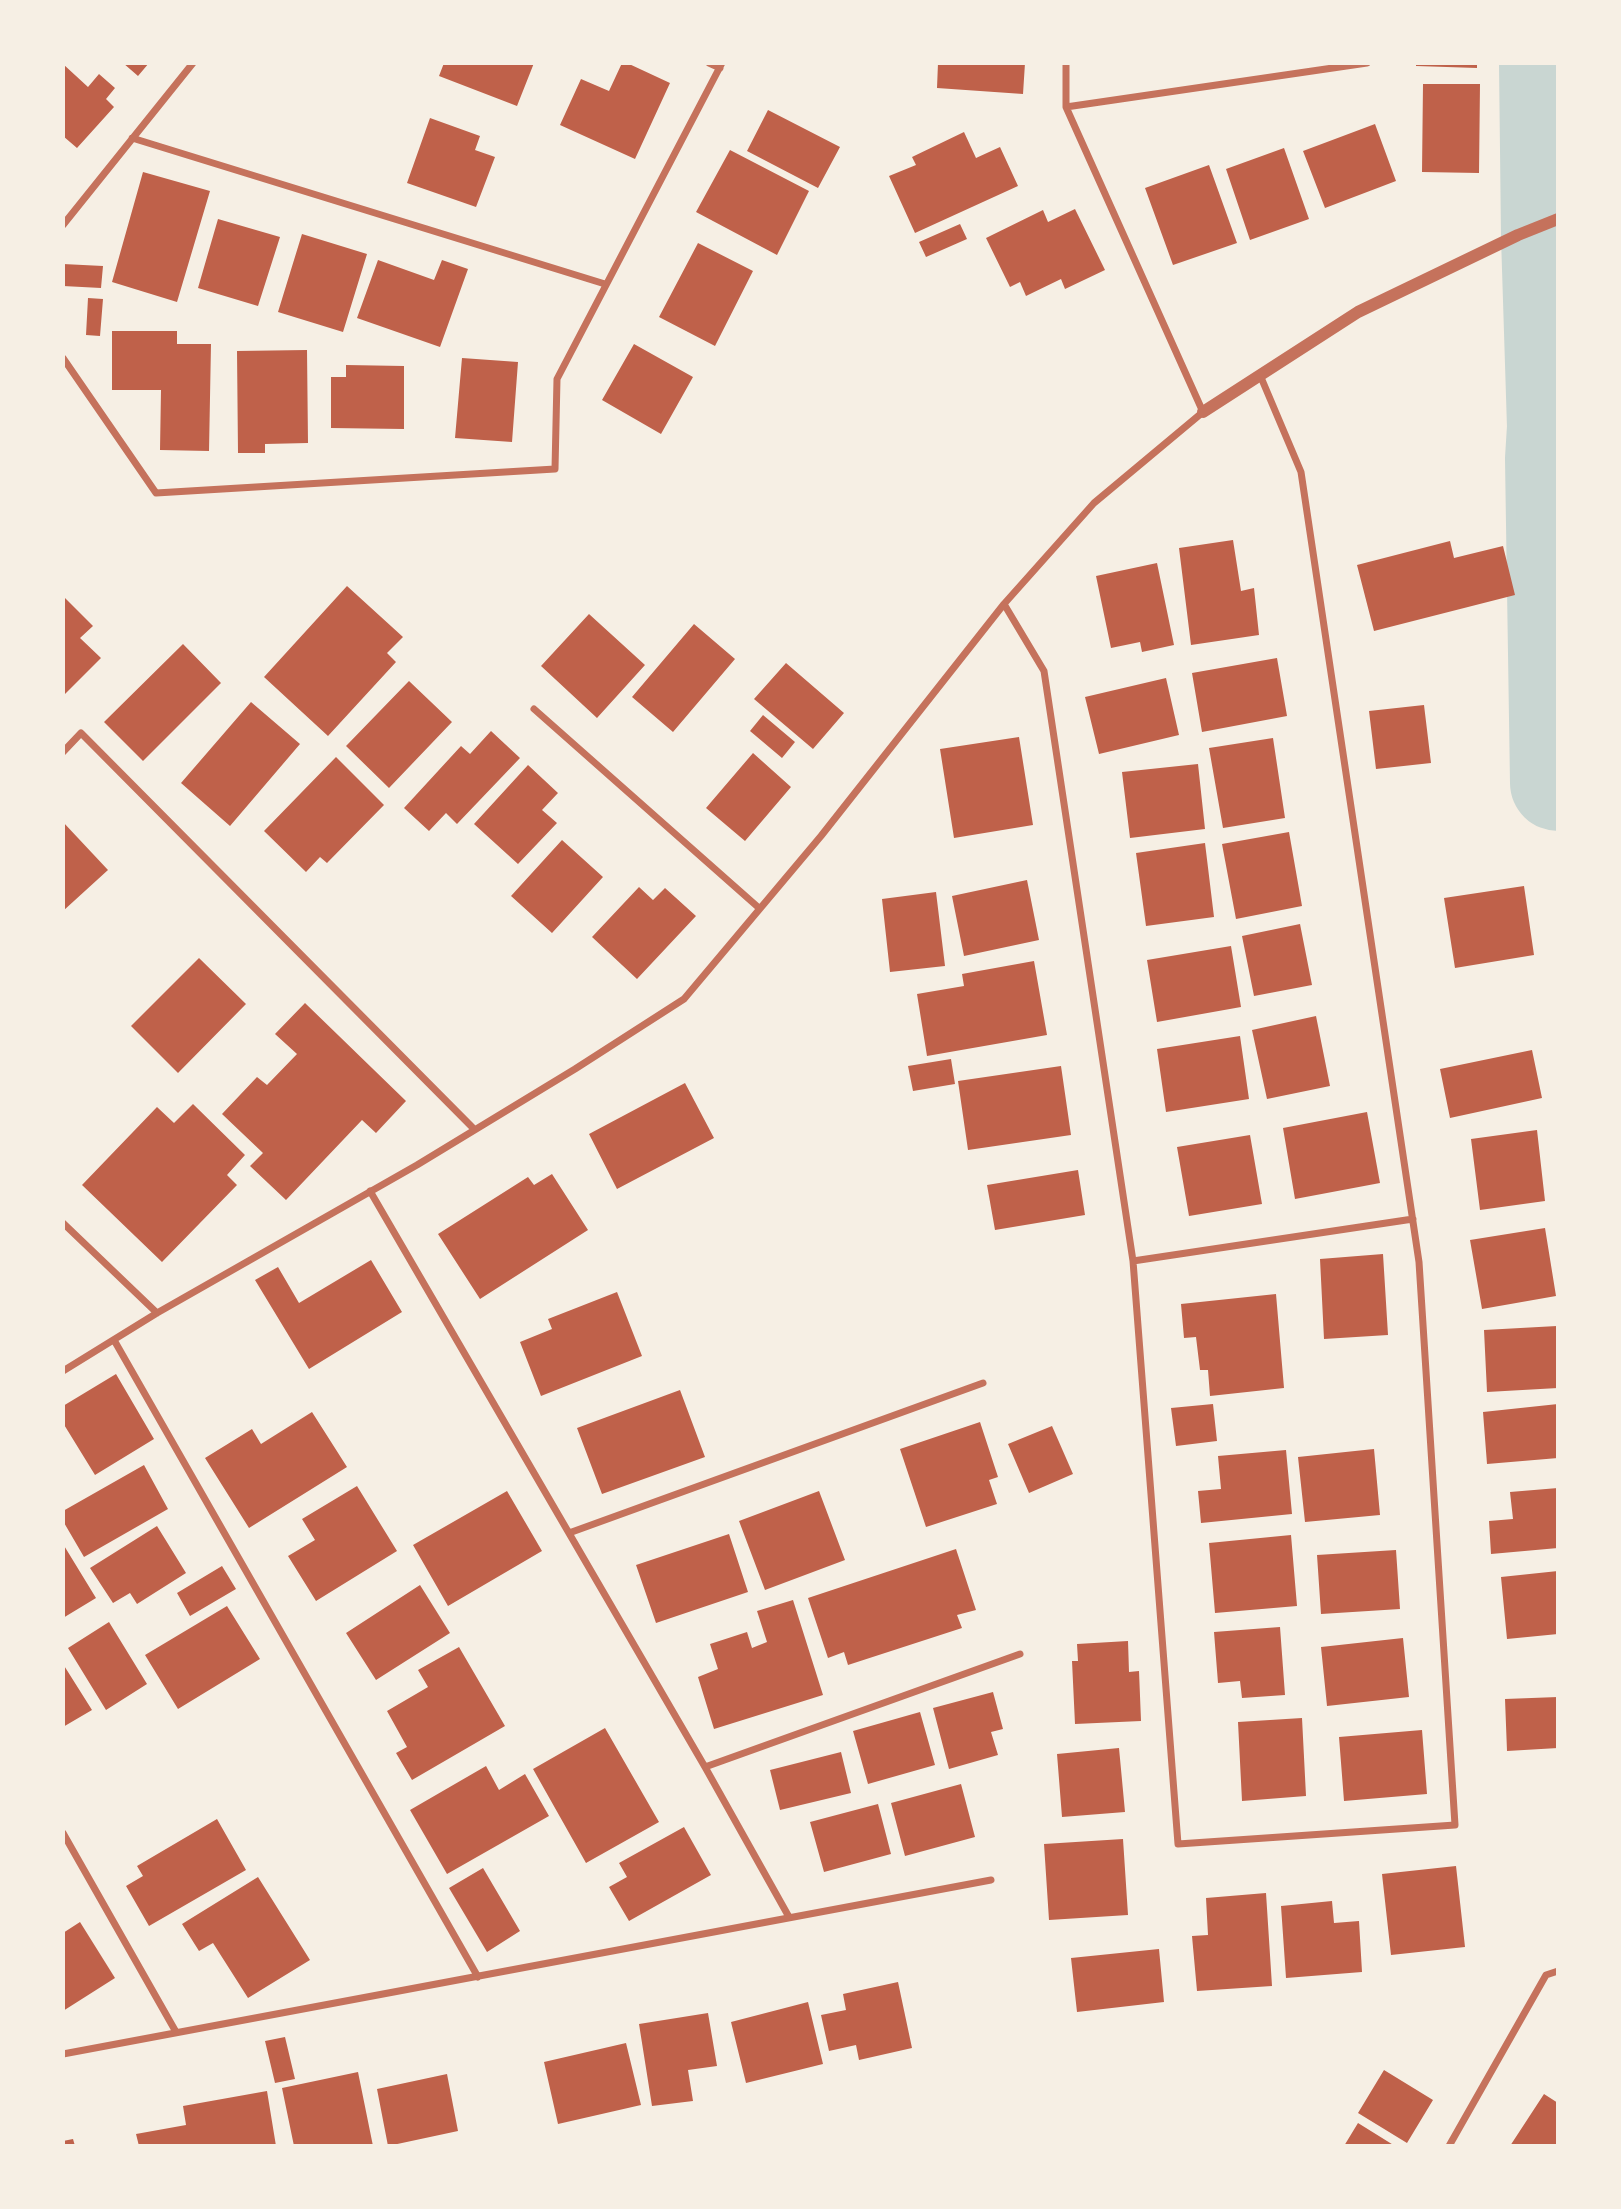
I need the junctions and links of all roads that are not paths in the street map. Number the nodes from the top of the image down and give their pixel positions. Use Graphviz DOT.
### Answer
graph roads {
  1 [pos="193,63"];
  2 [pos="709,63"];
  3 [pos="1066,63"];
  4 [pos="1367,63"];
  5 [pos="721,65"];
  6 [pos="1066,107"];
  7 [pos="132,138"];
  8 [pos="1558,219"];
  9 [pos="63,225"];
  10 [pos="605,284"];
  11 [pos="63,358"];
  12 [pos="1260,375"];
  13 [pos="1203,412"];
  14 [pos="1004,604"];
  15 [pos="534,709"];
  16 [pos="63,752"];
  17 [pos="759,908"];
  18 [pos="474,1129"];
  19 [pos="369,1191"];
  20 [pos="1413,1219"];
  21 [pos="63,1223"];
  22 [pos="1133,1261"];
  23 [pos="157,1313"];
  24 [pos="114,1340"];
  25 [pos="63,1371"];
  26 [pos="983,1383"];
  27 [pos="569,1533"];
  28 [pos="1020,1654"];
  29 [pos="705,1767"];
  30 [pos="63,1833"];
  31 [pos="991,1880"];
  32 [pos="789,1917"];
  33 [pos="1558,1971"];
  34 [pos="478,1977"];
  35 [pos="176,2032"];
  36 [pos="63,2054"];
  37 [pos="1449,2146"];
  1 -- 7 [label="street"];
  2 -- 5 [label="street"];
  3 -- 6 [label="street"];
  4 -- 6 [label="street"];
  5 -- 10 [label="street"];
  6 -- 13 [label="street"];
  7 -- 9 [label="street"];
  7 -- 10 [label="street"];
  8 -- 12 [label="street"];
  10 -- 11 [label="street"];
  12 -- 13 [label="street"];
  12 -- 20 [label="street"];
  13 -- 14 [label="street"];
  14 -- 17 [label="street"];
  14 -- 22 [label="street"];
  15 -- 17 [label="street"];
  16 -- 18 [label="street"];
  17 -- 18 [label="street"];
  18 -- 19 [label="street"];
  19 -- 23 [label="street"];
  19 -- 27 [label="street"];
  20 -- 22 [label="street"];
  20 -- 22 [label="street"];
  21 -- 23 [label="street"];
  23 -- 24 [label="street"];
  24 -- 25 [label="street"];
  24 -- 34 [label="street"];
  26 -- 27 [label="street"];
  27 -- 29 [label="street"];
  28 -- 29 [label="street"];
  29 -- 32 [label="street"];
  30 -- 35 [label="street"];
  31 -- 32 [label="street"];
  32 -- 34 [label="street"];
  33 -- 37 [label="street"];
  34 -- 35 [label="street"];
  35 -- 36 [label="street"];
}
